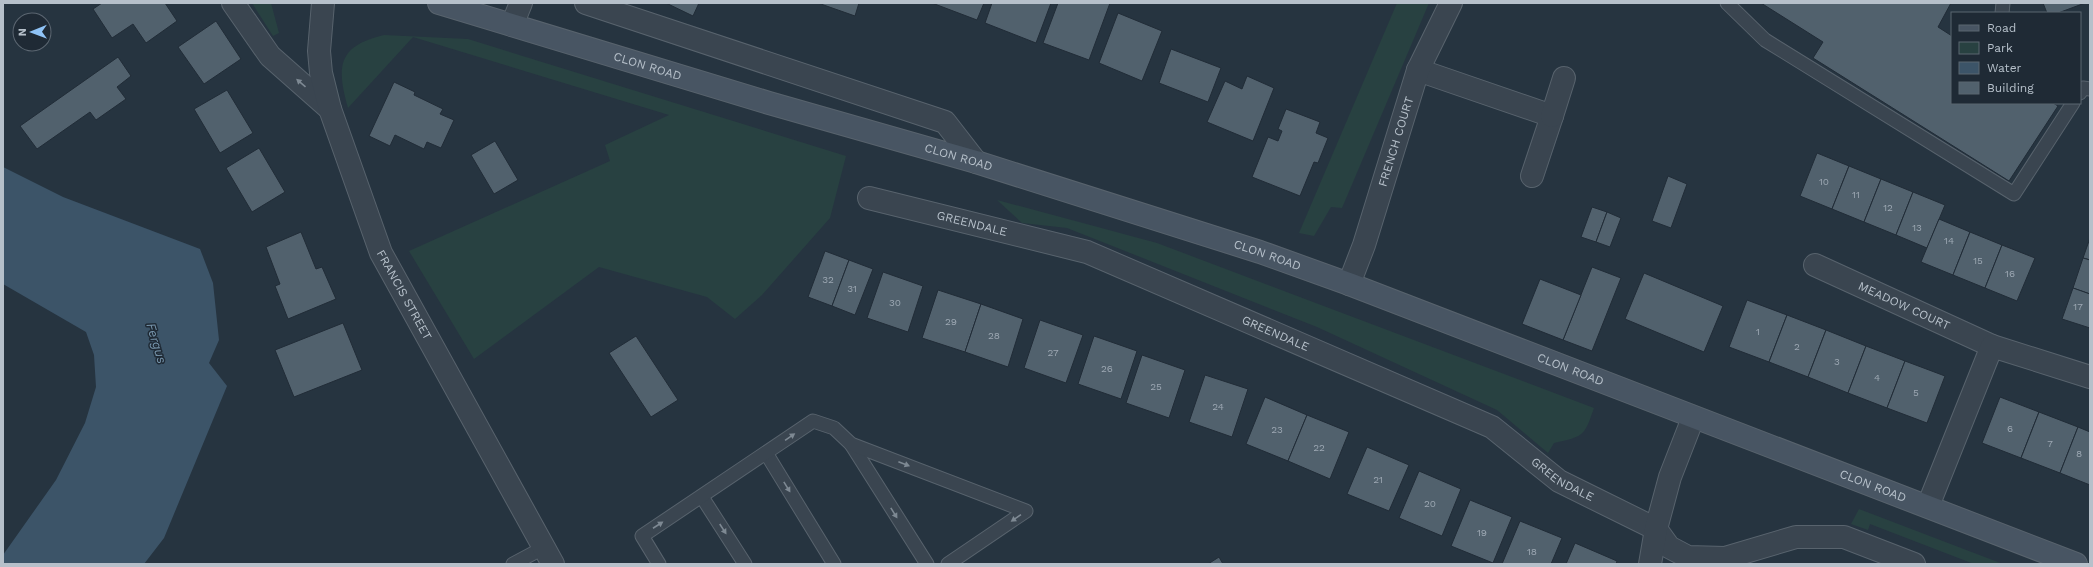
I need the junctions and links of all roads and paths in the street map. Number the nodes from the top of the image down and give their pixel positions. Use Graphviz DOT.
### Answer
graph roads {
  1 [pos="234,3"];
  2 [pos="323,3"];
  3 [pos="439,3"];
  4 [pos="521,3"];
  5 [pos="586,3"];
  6 [pos="1451,3"];
  7 [pos="1727,3"];
  8 [pos="512,25"];
  9 [pos="1418,70"];
  10 [pos="1564,78"];
  11 [pos="2072,104"];
  12 [pos="330,109"];
  13 [pos="1552,116"];
  14 [pos="976,162"];
  15 [pos="1532,176"];
  16 [pos="869,198"];
  17 [pos="1815,265"];
  18 [pos="1349,284"];
  19 [pos="1992,346"];
  20 [pos="2090,377"];
  21 [pos="1693,418"];
  22 [pos="851,444"];
  23 [pos="766,453"];
  24 [pos="702,497"];
  25 [pos="1928,506"];
  26 [pos="1656,529"];
  27 [pos="548,556"];
  28 [pos="513,564"];
  29 [pos="659,564"];
  30 [pos="745,564"];
  31 [pos="834,564"];
  32 [pos="927,564"];
  33 [pos="948,564"];
  34 [pos="1650,564"];
  35 [pos="1914,564"];
  36 [pos="2076,564"];
  12 -- 1 [label="street, one-way"];
  2 -- 12 [label="street, FRANCIS STREET"];
  3 -- 8 [label="main road, CLON ROAD"];
  4 -- 8 [label="street"];
  5 -- 14 [label="street"];
  6 -- 9 [label="street, FRENCH COURT"];
  7 -- 11 [label="lane"];
  8 -- 14 [label="main road, CLON ROAD"];
  9 -- 13 [label="street"];
  9 -- 18 [label="street, FRENCH COURT"];
  10 -- 13 [label="street"];
  12 -- 27 [label="street, FRANCIS STREET"];
  13 -- 15 [label="street"];
  14 -- 18 [label="main road, CLON ROAD"];
  16 -- 26 [label="street, GREENDALE"];
  17 -- 19 [label="street, MEADOW COURT"];
  18 -- 21 [label="main road, CLON ROAD"];
  19 -- 20 [label="street, MEADOW COURT"];
  19 -- 25 [label="street"];
  21 -- 25 [label="main road, CLON ROAD"];
  21 -- 26 [label="street"];
  23 -- 22 [label="lane, one-way"];
  22 -- 32 [label="lane, one-way"];
  22 -- 33 [label="lane, one-way"];
  23 -- 24 [label="lane"];
  23 -- 31 [label="lane, one-way"];
  29 -- 24 [label="lane, one-way"];
  24 -- 30 [label="lane, one-way"];
  25 -- 36 [label="main road, CLON ROAD"];
  26 -- 34 [label="street"];
  26 -- 35 [label="street, GREENDALE"];
  27 -- 28 [label="lane"];
}
